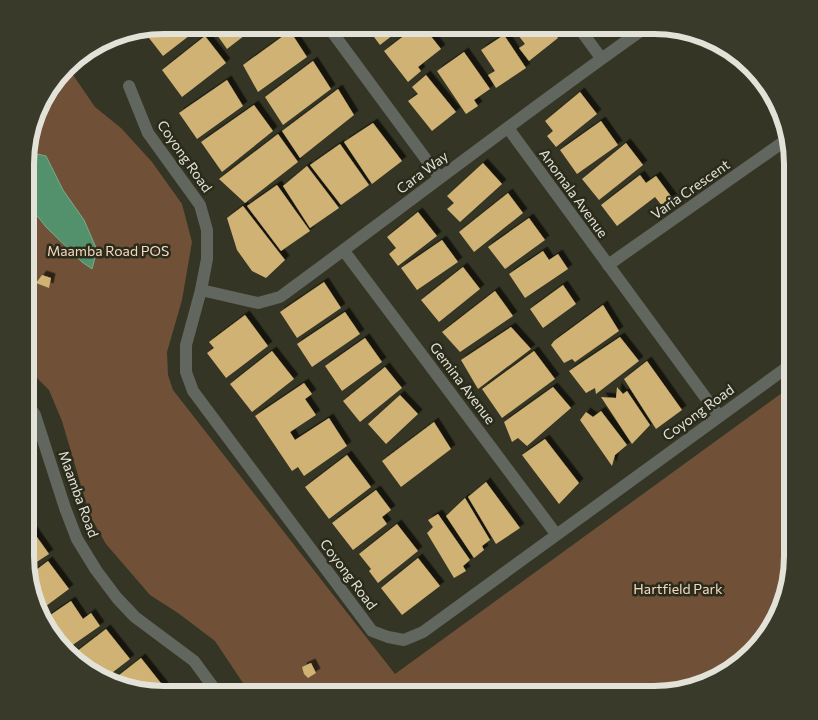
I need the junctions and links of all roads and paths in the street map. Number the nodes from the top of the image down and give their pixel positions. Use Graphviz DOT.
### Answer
graph roads {
  1 [pos="333,34"];
  2 [pos="584,34"];
  3 [pos="636,34"];
  4 [pos="601,58"];
  5 [pos="129,86"];
  6 [pos="508,128"];
  7 [pos="782,143"];
  8 [pos="440,177"];
  9 [pos="344,250"];
  10 [pos="608,265"];
  11 [pos="201,290"];
  12 [pos="784,369"];
  13 [pos="34,414"];
  14 [pos="719,416"];
  15 [pos="556,534"];
  16 [pos="212,686"];
  1 -- 8 [label="street"];
  2 -- 4 [label="street"];
  3 -- 4 [label="street, Cara Way"];
  4 -- 6 [label="street, Cara Way"];
  5 -- 11 [label="street, Coyong Road"];
  6 -- 8 [label="street, Cara Way"];
  6 -- 10 [label="street, Anomala Avenue"];
  7 -- 10 [label="street, Varia Crescent"];
  8 -- 9 [label="street, Cara Way"];
  9 -- 11 [label="street, Cara Way"];
  9 -- 15 [label="street, Gemina Avenue"];
  10 -- 14 [label="street, Anomala Avenue"];
  11 -- 15 [label="street, Coyong Road"];
  12 -- 14 [label="street, Coyong Road"];
  13 -- 16 [label="street, Maamba Road"];
  14 -- 15 [label="street, Coyong Road"];
}
